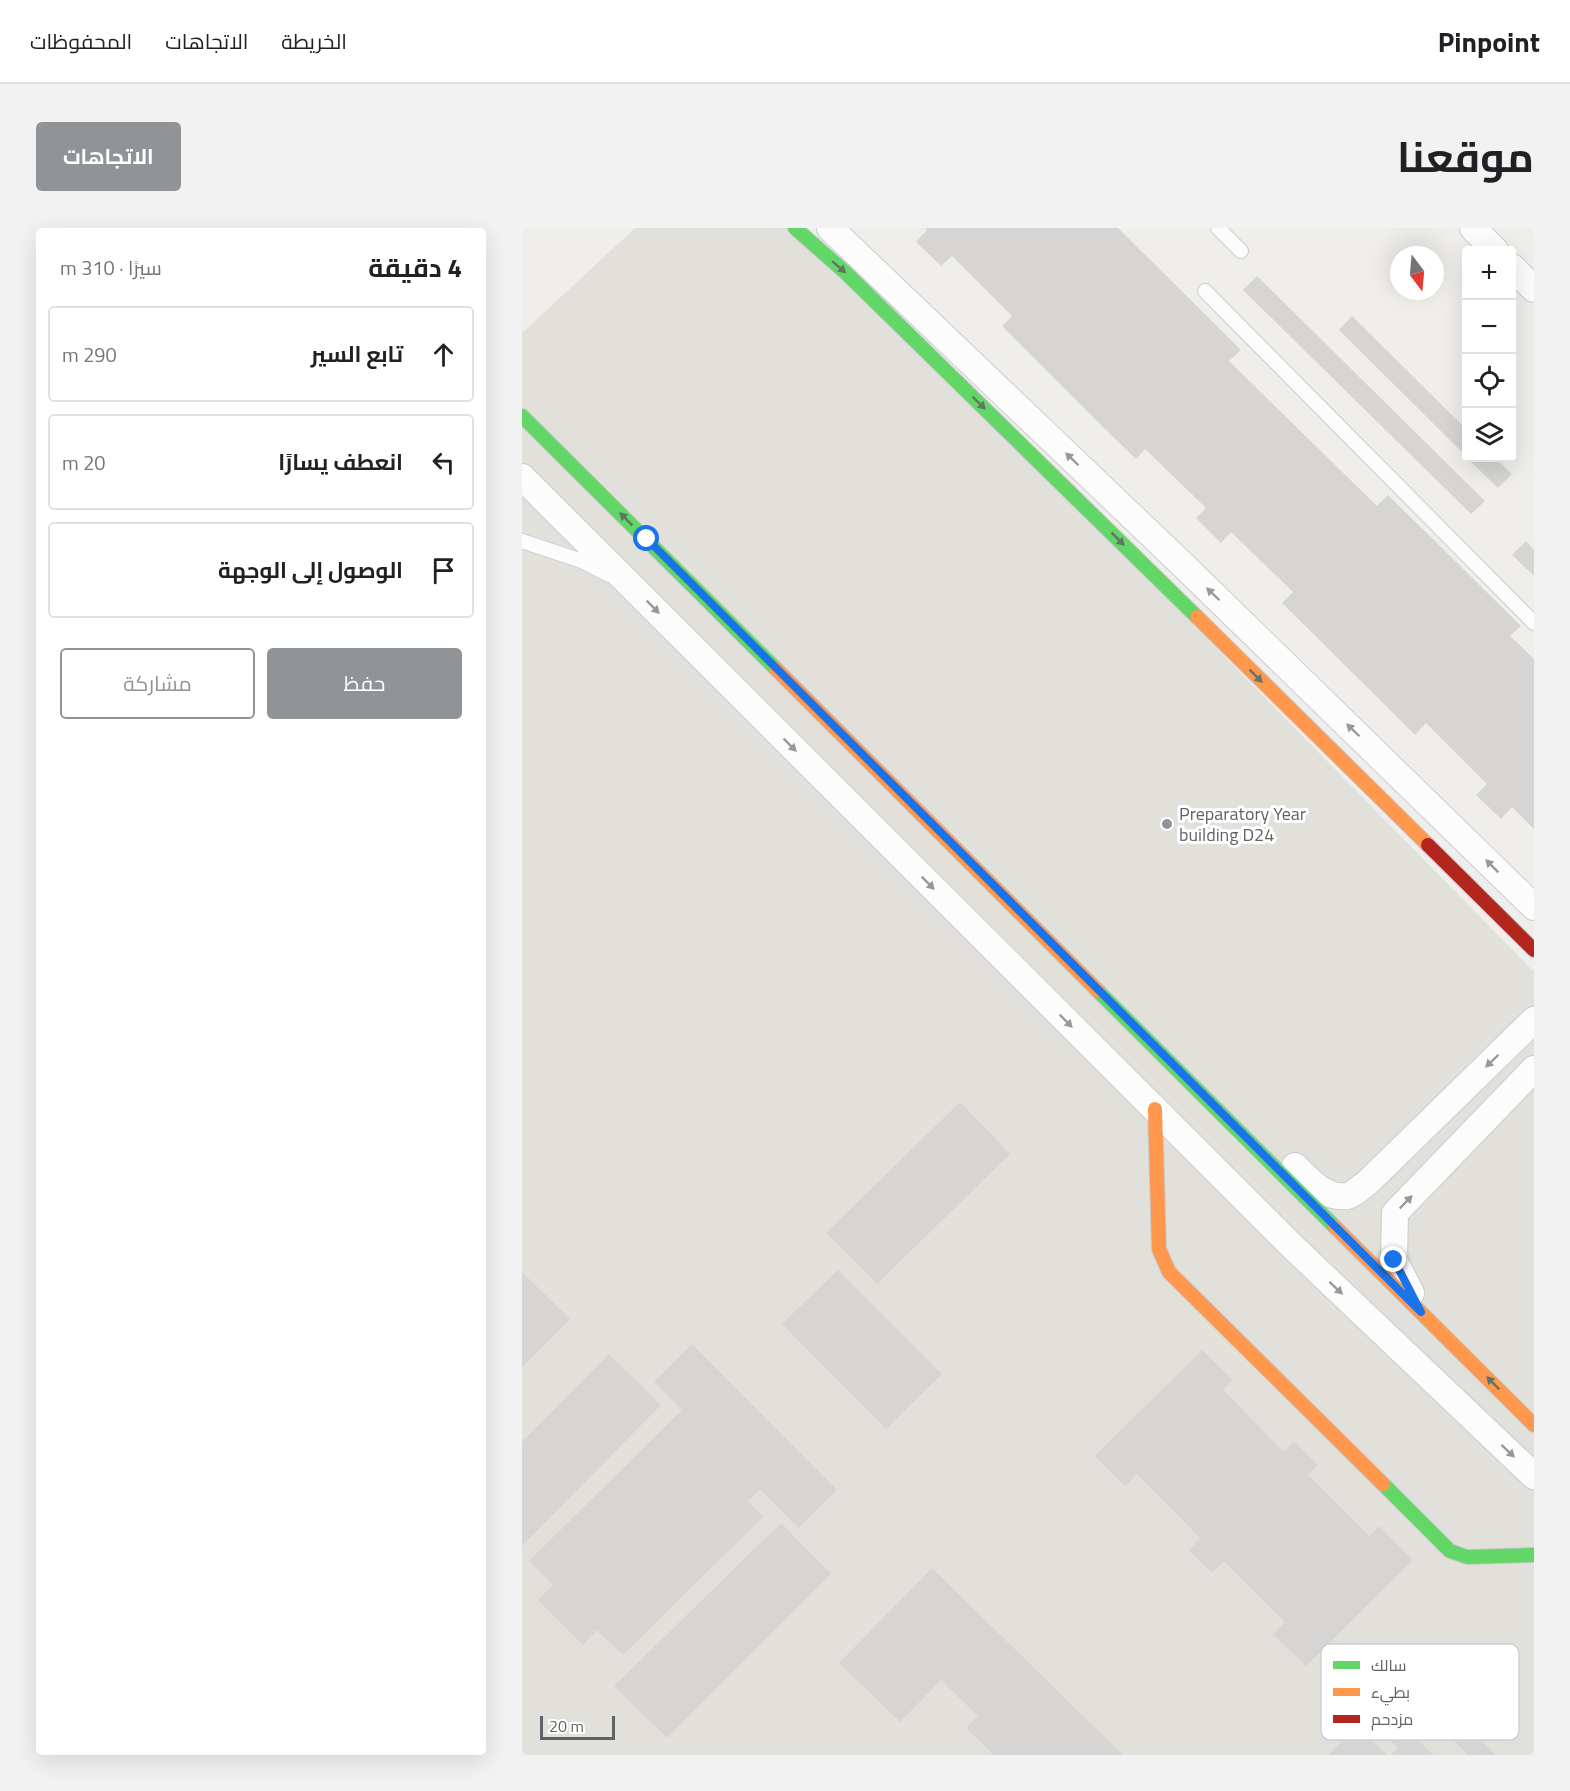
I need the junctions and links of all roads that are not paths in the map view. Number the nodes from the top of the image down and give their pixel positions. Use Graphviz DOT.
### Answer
graph roads {
  1 [pos="795,228"];
  2 [pos="830,228"];
  3 [pos="1218,228"];
  4 [pos="1473,228"];
  5 [pos="1491,246"];
  6 [pos="1241,250"];
  7 [pos="1516,271"];
  8 [pos="1534,289"];
  9 [pos="1205,291"];
  10 [pos="522,416"];
  11 [pos="522,477"];
  12 [pos="522,541"];
  13 [pos="633,587"];
  14 [pos="1534,623"];
  15 [pos="1534,907"];
  16 [pos="1534,950"];
  17 [pos="1534,1020"];
  18 [pos="1534,1069"];
  19 [pos="1155,1109"];
  20 [pos="1255,1145"];
  21 [pos="1421,1312"];
  22 [pos="1534,1425"];
  23 [pos="1534,1476"];
  24 [pos="1534,1556"];
  1 -- 16 [label="street, one-way"];
  15 -- 2 [label="street, one-way"];
  3 -- 6 [label="lane"];
  4 -- 5 [label="street"];
  7 -- 8 [label="street"];
  9 -- 14 [label="lane"];
  20 -- 10 [label="street, one-way"];
  11 -- 13 [label="street"];
  12 -- 13 [label="lane"];
  13 -- 19 [label="street, one-way"];
  17 -- 20 [label="street, one-way"];
  21 -- 18 [label="street, one-way"];
  19 -- 23 [label="street, one-way"];
  19 -- 24 [label="street"];
  20 -- 21 [label="street"];
  22 -- 21 [label="street, one-way"];
}
